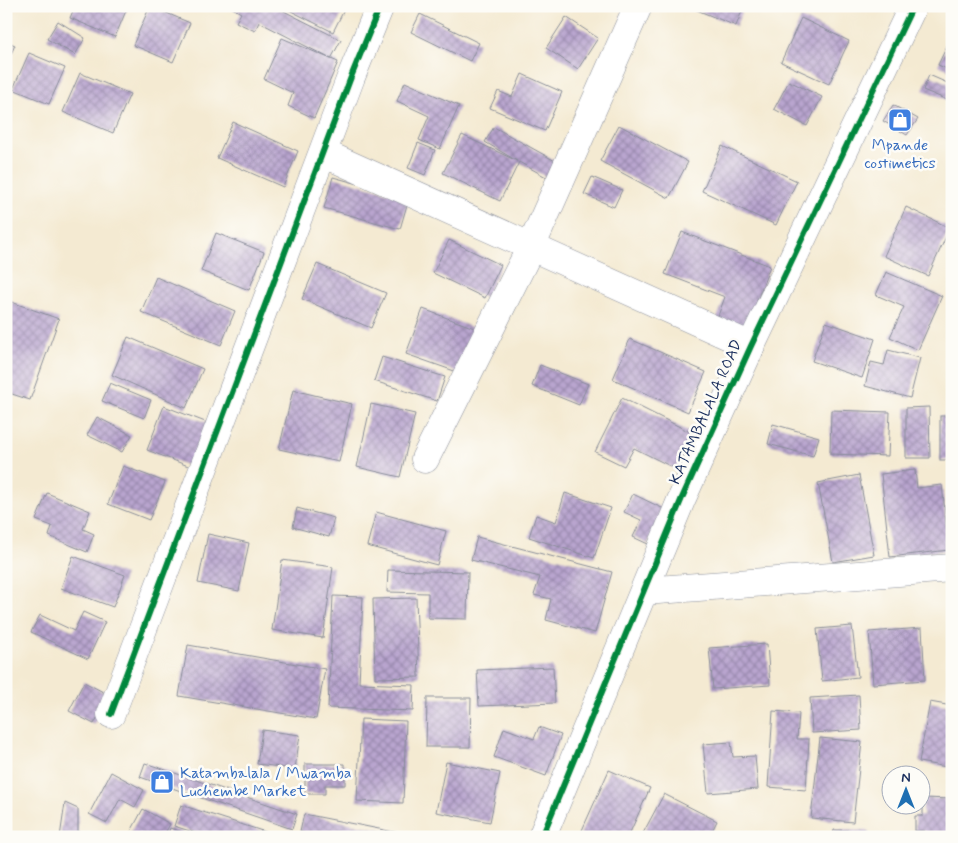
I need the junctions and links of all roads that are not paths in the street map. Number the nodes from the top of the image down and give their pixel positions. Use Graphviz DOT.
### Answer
graph roads {
  1 [pos="380,6"];
  2 [pos="638,6"];
  3 [pos="913,6"];
  4 [pos="322,153"];
  5 [pos="531,247"];
  6 [pos="751,346"];
  7 [pos="425,459"];
  8 [pos="952,568"];
  9 [pos="644,591"];
  10 [pos="111,714"];
  11 [pos="542,837"];
  1 -- 4 [label="street"];
  2 -- 5 [label="street"];
  3 -- 6 [label="street, KATAMBALALA ROAD"];
  4 -- 5 [label="street"];
  4 -- 10 [label="street"];
  5 -- 6 [label="street"];
  5 -- 7 [label="street"];
  6 -- 9 [label="street, KATAMBALALA ROAD"];
  8 -- 9 [label="street"];
  9 -- 11 [label="street, KATAMBALALA ROAD"];
}
